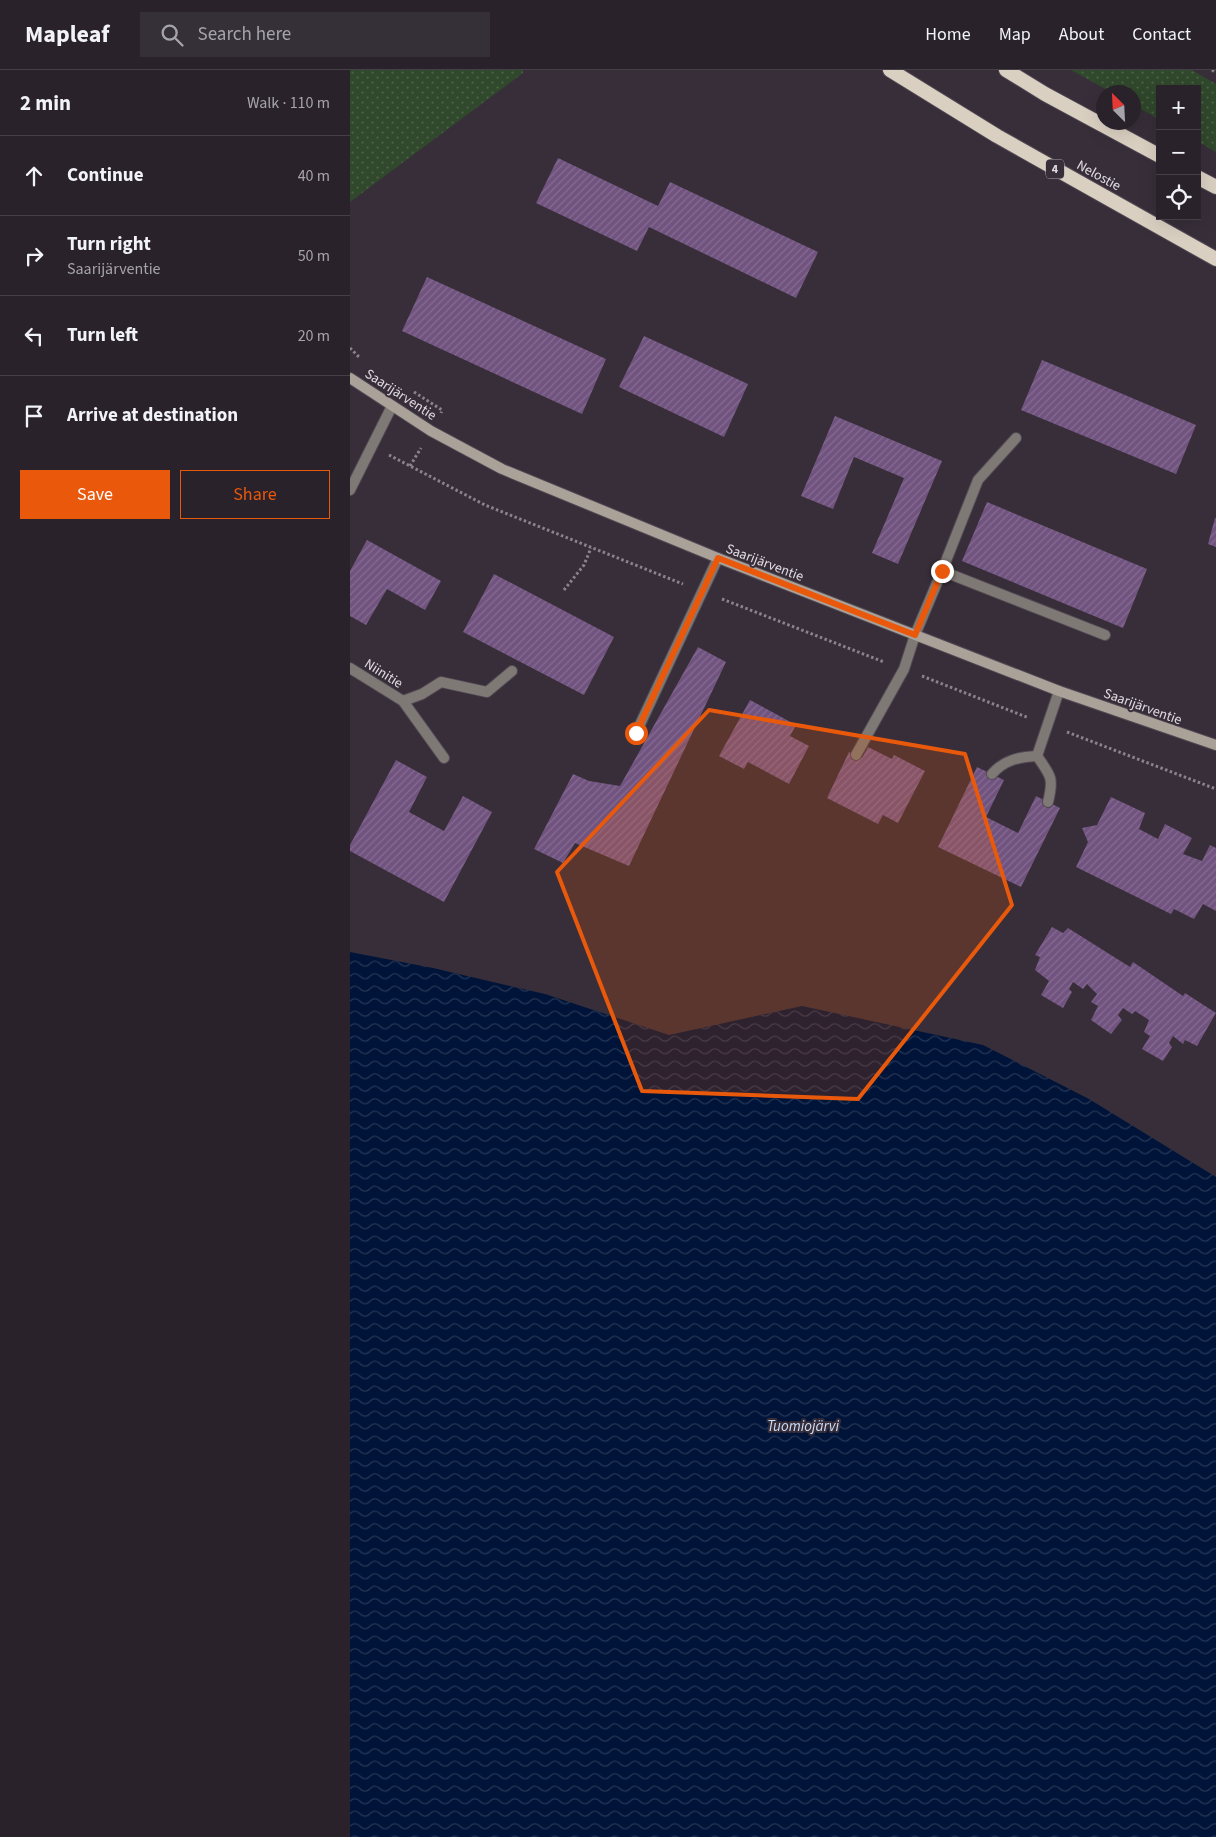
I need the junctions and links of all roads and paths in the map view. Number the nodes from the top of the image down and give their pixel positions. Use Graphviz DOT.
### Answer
graph roads {
  1 [pos="890,70"];
  2 [pos="1006,70"];
  3 [pos="1212,70"];
  4 [pos="1216,72"];
  5 [pos="1156,154"];
  6 [pos="1201,179"];
  7 [pos="1216,187"];
  8 [pos="1216,259"];
  9 [pos="350,378"];
  10 [pos="392,406"];
  11 [pos="1016,438"];
  12 [pos="372,446"];
  13 [pos="350,490"];
  14 [pos="591,548"];
  15 [pos="718,558"];
  16 [pos="942,571"];
  17 [pos="564,590"];
  18 [pos="703,592"];
  19 [pos="915,635"];
  20 [pos="1105,635"];
  21 [pos="904,669"];
  22 [pos="351,670"];
  23 [pos="512,671"];
  24 [pos="1059,691"];
  25 [pos="403,701"];
  26 [pos="1047,725"];
  27 [pos="636,733"];
  28 [pos="1216,746"];
  29 [pos="856,755"];
  30 [pos="1037,756"];
  31 [pos="444,758"];
  32 [pos="992,774"];
  33 [pos="1216,789"];
  34 [pos="1048,802"];
  1 -- 8 [label="highway, Nelostie / 4"];
  2 -- 5 [label="highway"];
  3 -- 4 [label="path"];
  6 -- 7 [label="highway"];
  9 -- 10 [label="main road, Saarijärventie"];
  10 -- 12 [label="street"];
  10 -- 15 [label="main road, Saarijärventie"];
  11 -- 16 [label="street"];
  12 -- 13 [label="street"];
  12 -- 14 [label="path"];
  14 -- 17 [label="path"];
  14 -- 18 [label="path"];
  15 -- 18 [label="street"];
  15 -- 19 [label="main road, Saarijärventie"];
  16 -- 19 [label="street"];
  16 -- 20 [label="street"];
  18 -- 21 [label="path"];
  18 -- 27 [label="street"];
  19 -- 21 [label="street"];
  19 -- 24 [label="main road, Saarijärventie"];
  21 -- 26 [label="path"];
  21 -- 29 [label="street"];
  22 -- 25 [label="street, Niinitie"];
  23 -- 25 [label="street"];
  24 -- 26 [label="street"];
  24 -- 28 [label="main road, Saarijärventie"];
  25 -- 31 [label="street"];
  26 -- 30 [label="street"];
  26 -- 33 [label="path"];
  30 -- 32 [label="street"];
  30 -- 34 [label="street"];
}
